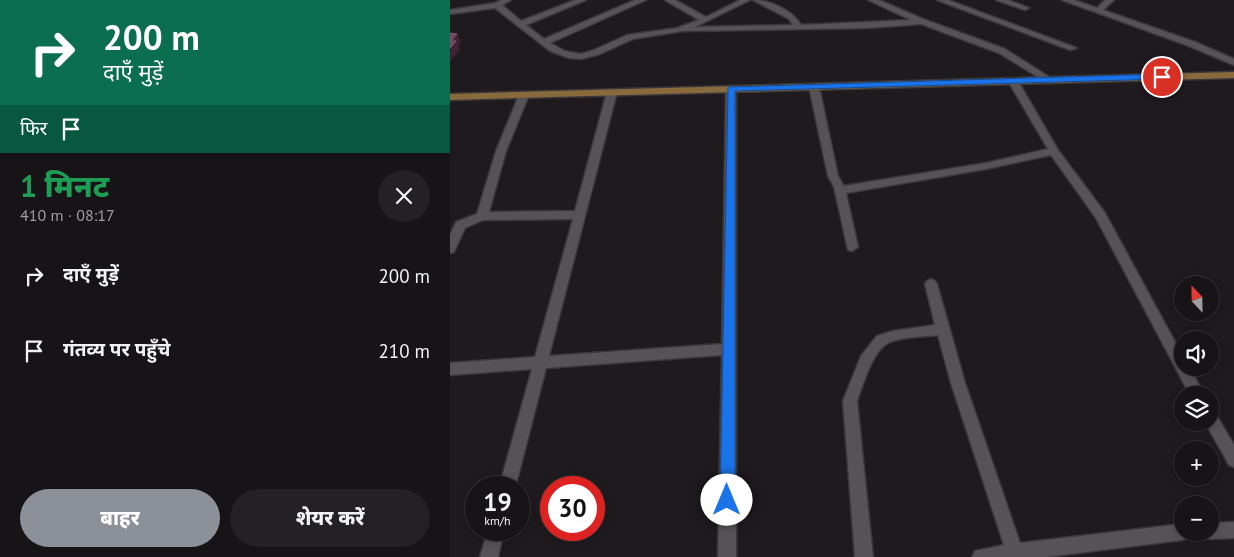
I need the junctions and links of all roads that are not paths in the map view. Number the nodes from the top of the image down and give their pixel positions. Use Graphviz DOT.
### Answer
graph roads {
  1 [pos="462,0"];
  2 [pos="507,0"];
  3 [pos="582,0"];
  4 [pos="642,0"];
  5 [pos="668,0"];
  6 [pos="746,0"];
  7 [pos="757,0"];
  8 [pos="872,0"];
  9 [pos="941,0"];
  10 [pos="1000,0"];
  11 [pos="1066,0"];
  12 [pos="1110,0"];
  13 [pos="497,5"];
  14 [pos="1025,8"];
  15 [pos="1098,10"];
  16 [pos="452,14"];
  17 [pos="704,19"];
  18 [pos="921,22"];
  19 [pos="522,24"];
  20 [pos="798,27"];
  21 [pos="679,30"];
  22 [pos="544,42"];
  23 [pos="1072,48"];
  24 [pos="1234,62"];
  25 [pos="1234,75"];
  26 [pos="1049,80"];
  27 [pos="1013,81"];
  28 [pos="814,87"];
  29 [pos="731,89"];
  30 [pos="612,92"];
  31 [pos="524,95"];
  32 [pos="450,97"];
  33 [pos="1054,151"];
  34 [pos="840,190"];
  35 [pos="580,215"];
  36 [pos="482,216"];
  37 [pos="455,226"];
  38 [pos="852,247"];
  39 [pos="450,249"];
  40 [pos="931,284"];
  41 [pos="943,329"];
  42 [pos="728,349"];
  43 [pos="539,362"];
  44 [pos="450,369"];
  45 [pos="1192,386"];
  46 [pos="1217,431"];
  47 [pos="1234,460"];
  48 [pos="510,476"];
  49 [pos="1234,530"];
  50 [pos="1219,531"];
  51 [pos="1174,533"];
  52 [pos="493,541"];
  53 [pos="1015,552"];
  54 [pos="489,557"];
  55 [pos="727,557"];
  56 [pos="864,557"];
  57 [pos="981,557"];
  1 -- 16 [label="street"];
  2 -- 13 [label="street"];
  3 -- 19 [label="street"];
  4 -- 22 [label="street"];
  5 -- 17 [label="street"];
  6 -- 17 [label="street"];
  7 -- 20 [label="street"];
  8 -- 18 [label="street"];
  9 -- 23 [label="street"];
  10 -- 14 [label="street"];
  11 -- 15 [label="street"];
  12 -- 15 [label="street"];
  13 -- 16 [label="street"];
  13 -- 19 [label="street"];
  15 -- 24 [label="street"];
  17 -- 21 [label="street"];
  18 -- 20 [label="street"];
  18 -- 26 [label="street"];
  19 -- 22 [label="street"];
  20 -- 21 [label="street"];
  21 -- 22 [label="street"];
  25 -- 26 [label="main road"];
  26 -- 27 [label="main road"];
  27 -- 28 [label="main road"];
  27 -- 33 [label="street"];
  28 -- 29 [label="main road"];
  28 -- 34 [label="street"];
  29 -- 30 [label="main road"];
  29 -- 42 [label="street"];
  30 -- 31 [label="main road"];
  30 -- 35 [label="street"];
  31 -- 32 [label="main road"];
  31 -- 36 [label="street"];
  33 -- 34 [label="street"];
  33 -- 45 [label="street"];
  34 -- 38 [label="street"];
  35 -- 36 [label="street"];
  35 -- 43 [label="street"];
  36 -- 37 [label="street"];
  37 -- 39 [label="street"];
  40 -- 41 [label="street"];
  41 -- 53 [label="street"];
  41 -- 56 [label="street"];
  42 -- 43 [label="street"];
  42 -- 55 [label="street"];
  43 -- 44 [label="street"];
  43 -- 48 [label="street"];
  46 -- 47 [label="street"];
  49 -- 50 [label="street"];
  51 -- 53 [label="street"];
  52 -- 54 [label="street"];
  53 -- 57 [label="street"];
}
